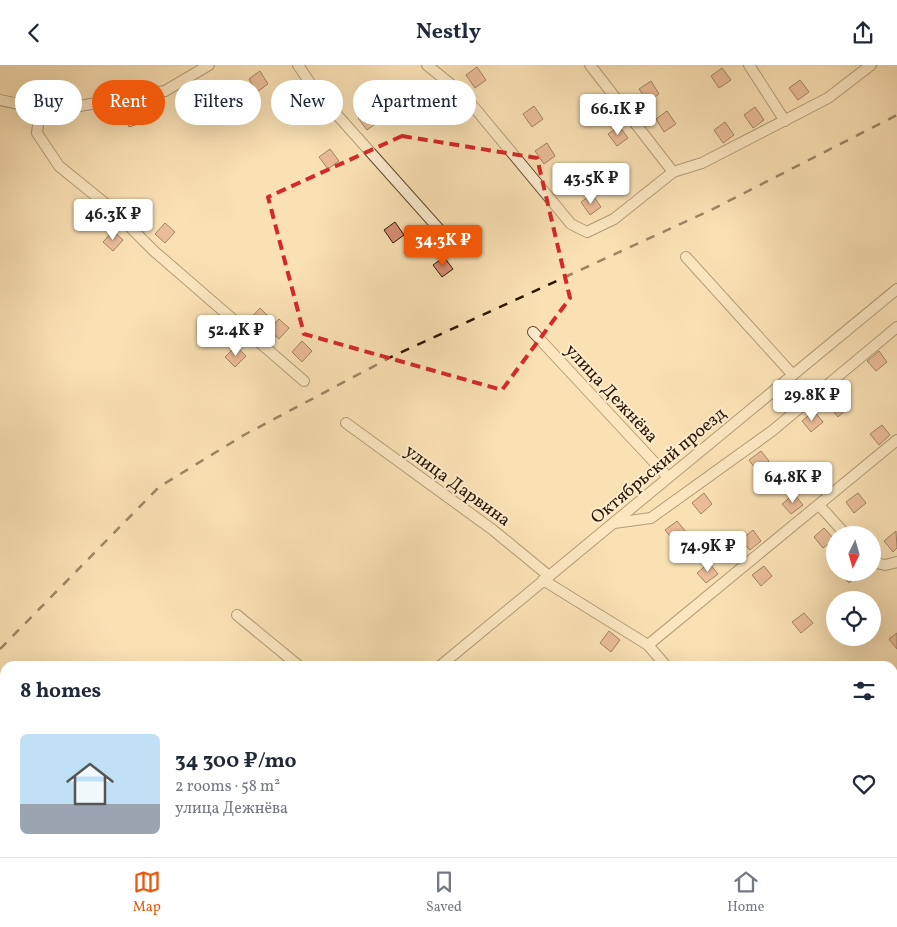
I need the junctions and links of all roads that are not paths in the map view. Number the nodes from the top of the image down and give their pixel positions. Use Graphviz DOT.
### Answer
graph roads {
  1 [pos="209,65"];
  2 [pos="298,65"];
  3 [pos="427,65"];
  4 [pos="590,65"];
  5 [pos="749,65"];
  6 [pos="871,65"];
  7 [pos="0,100"];
  8 [pos="15,103"];
  9 [pos="82,106"];
  10 [pos="785,121"];
  11 [pos="38,125"];
  12 [pos="673,172"];
  13 [pos="447,238"];
  14 [pos="686,257"];
  15 [pos="897,289"];
  16 [pos="897,327"];
  17 [pos="533,332"];
  18 [pos="793,375"];
  19 [pos="304,381"];
  20 [pos="346,423"];
  21 [pos="897,441"];
  22 [pos="668,477"];
  23 [pos="819,505"];
  24 [pos="613,524"];
  25 [pos="838,526"];
  26 [pos="897,562"];
  27 [pos="881,564"];
  28 [pos="546,578"];
  29 [pos="237,615"];
  30 [pos="648,645"];
  31 [pos="293,661"];
  32 [pos="446,661"];
  33 [pos="662,661"];
  1 -- 9 [label="street"];
  2 -- 13 [label="street"];
  3 -- 12 [label="street"];
  4 -- 12 [label="street"];
  5 -- 10 [label="street"];
  6 -- 10 [label="street"];
  7 -- 8 [label="street"];
  10 -- 12 [label="street"];
  11 -- 19 [label="street"];
  14 -- 18 [label="street"];
  15 -- 18 [label="street, Октябрьский проезд"];
  16 -- 24 [label="street"];
  17 -- 22 [label="street, улица Дежнёва"];
  18 -- 22 [label="street, Октябрьский проезд"];
  20 -- 28 [label="street, улица Дарвина"];
  21 -- 23 [label="street"];
  22 -- 24 [label="street, Октябрьский проезд"];
  23 -- 25 [label="street"];
  23 -- 30 [label="street"];
  24 -- 28 [label="street, Октябрьский проезд"];
  26 -- 27 [label="street"];
  28 -- 30 [label="street, улица Дарвина"];
  28 -- 32 [label="street, Октябрьский проезд"];
  29 -- 31 [label="street"];
  30 -- 33 [label="street, улица Дарвина"];
}
